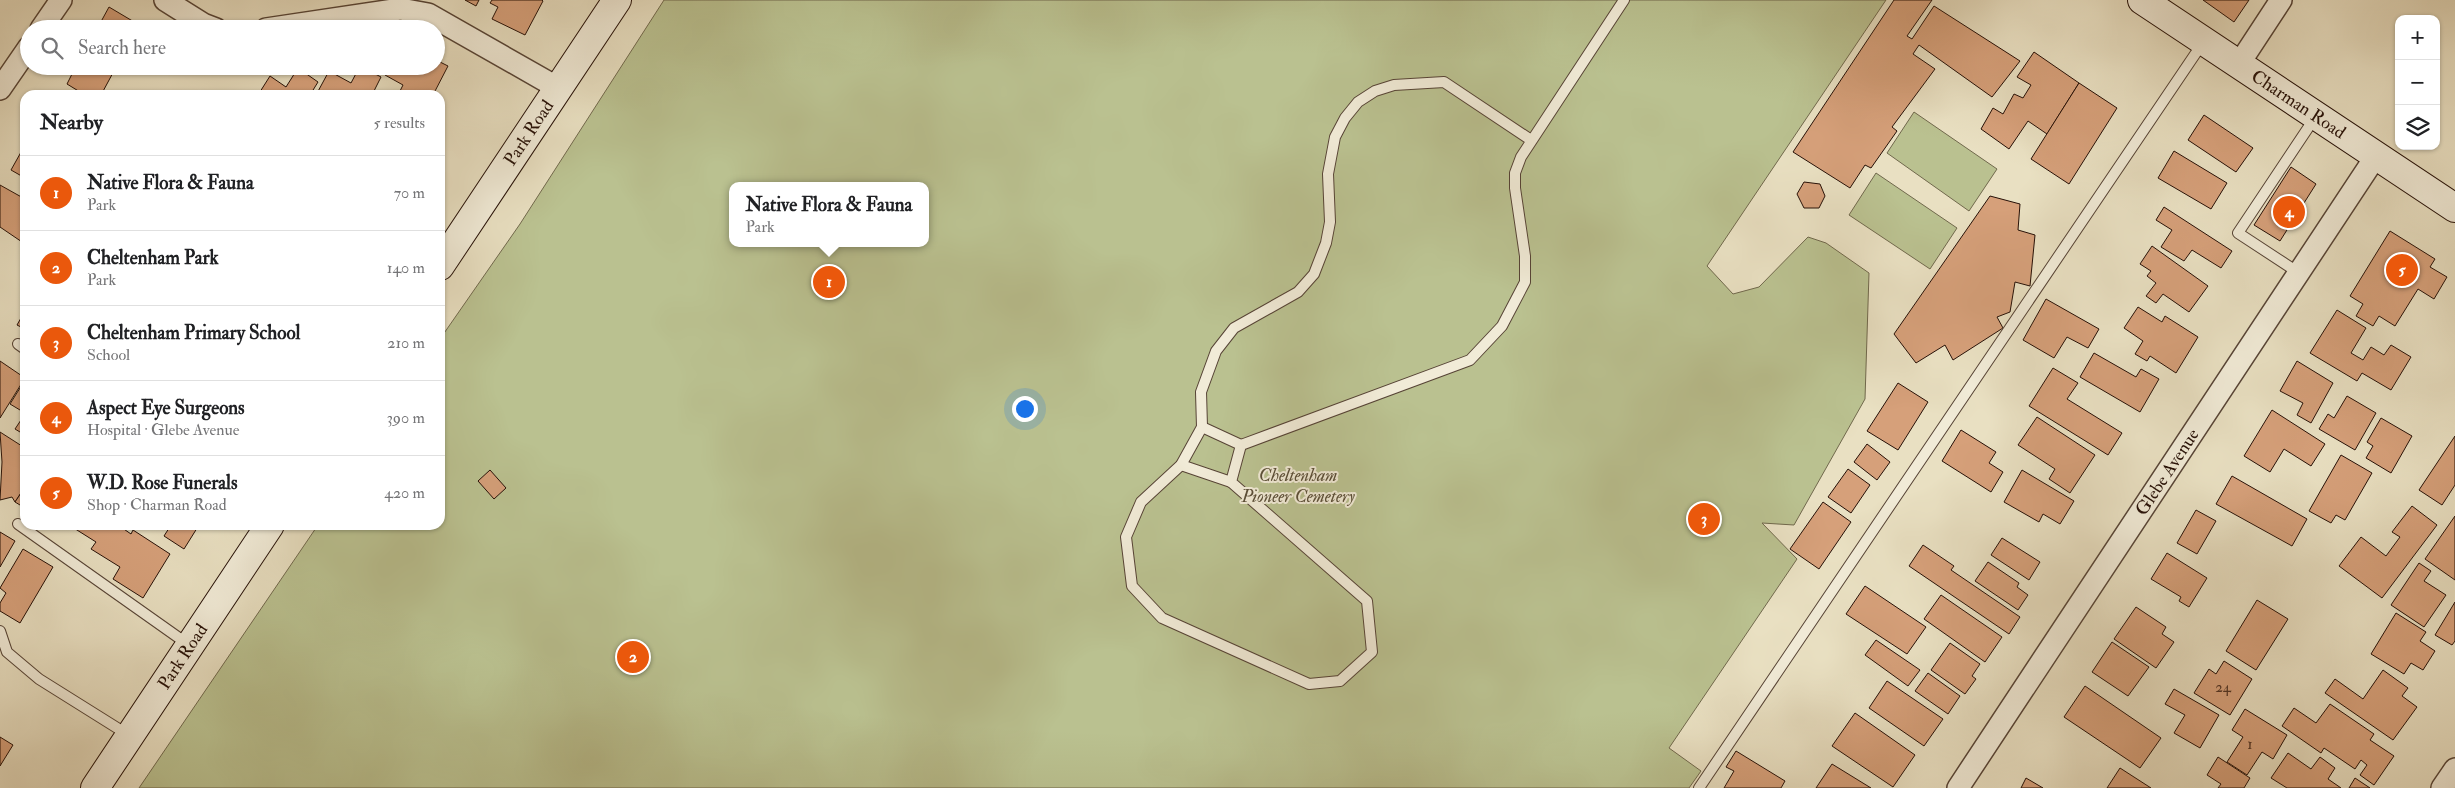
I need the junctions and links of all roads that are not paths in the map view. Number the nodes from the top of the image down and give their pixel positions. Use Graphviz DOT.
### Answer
graph roads {
  1 [pos="61,0"];
  2 [pos="165,0"];
  3 [pos="617,0"];
  4 [pos="1624,0"];
  5 [pos="2142,0"];
  6 [pos="2281,0"];
  7 [pos="47,20"];
  8 [pos="197,20"];
  9 [pos="326,20"];
  10 [pos="439,20"];
  11 [pos="445,24"];
  12 [pos="2204,41"];
  13 [pos="20,60"];
  14 [pos="2239,64"];
  15 [pos="558,88"];
  16 [pos="0,89"];
  17 [pos="2316,116"];
  18 [pos="1531,140"];
  19 [pos="2376,156"];
  20 [pos="2455,208"];
  21 [pos="445,258"];
  22 [pos="2299,273"];
  23 [pos="1202,427"];
  24 [pos="1241,445"];
  25 [pos="1181,465"];
  26 [pos="1230,482"];
  27 [pos="27,530"];
  28 [pos="267,530"];
  29 [pos="0,631"];
  30 [pos="190,645"];
  31 [pos="130,736"];
  32 [pos="2455,769"];
  33 [pos="95,788"];
  34 [pos="1699,788"];
  35 [pos="1958,788"];
  36 [pos="2442,788"];
  1 -- 7 [label="street"];
  2 -- 8 [label="street"];
  3 -- 15 [label="street, Park Road"];
  4 -- 18 [label="lane"];
  5 -- 12 [label="street, Charman Road"];
  6 -- 14 [label="street"];
  9 -- 10 [label="street"];
  11 -- 15 [label="street"];
  12 -- 14 [label="street, Charman Road"];
  12 -- 34 [label="lane"];
  13 -- 16 [label="street"];
  14 -- 17 [label="street, Charman Road"];
  15 -- 21 [label="street, Park Road"];
  17 -- 19 [label="street, Charman Road"];
  17 -- 22 [label="lane"];
  18 -- 23 [label="lane"];
  18 -- 24 [label="lane"];
  19 -- 20 [label="street, Charman Road"];
  19 -- 22 [label="street, Glebe Avenue"];
  22 -- 35 [label="street, Glebe Avenue"];
  23 -- 24 [label="lane"];
  23 -- 25 [label="lane"];
  24 -- 26 [label="lane"];
  25 -- 26 [label="lane"];
  25 -- 26 [label="lane"];
  27 -- 30 [label="lane"];
  28 -- 30 [label="street, Park Road"];
  29 -- 31 [label="lane"];
  30 -- 31 [label="street, Park Road"];
  31 -- 33 [label="street, Park Road"];
  32 -- 36 [label="street"];
}
